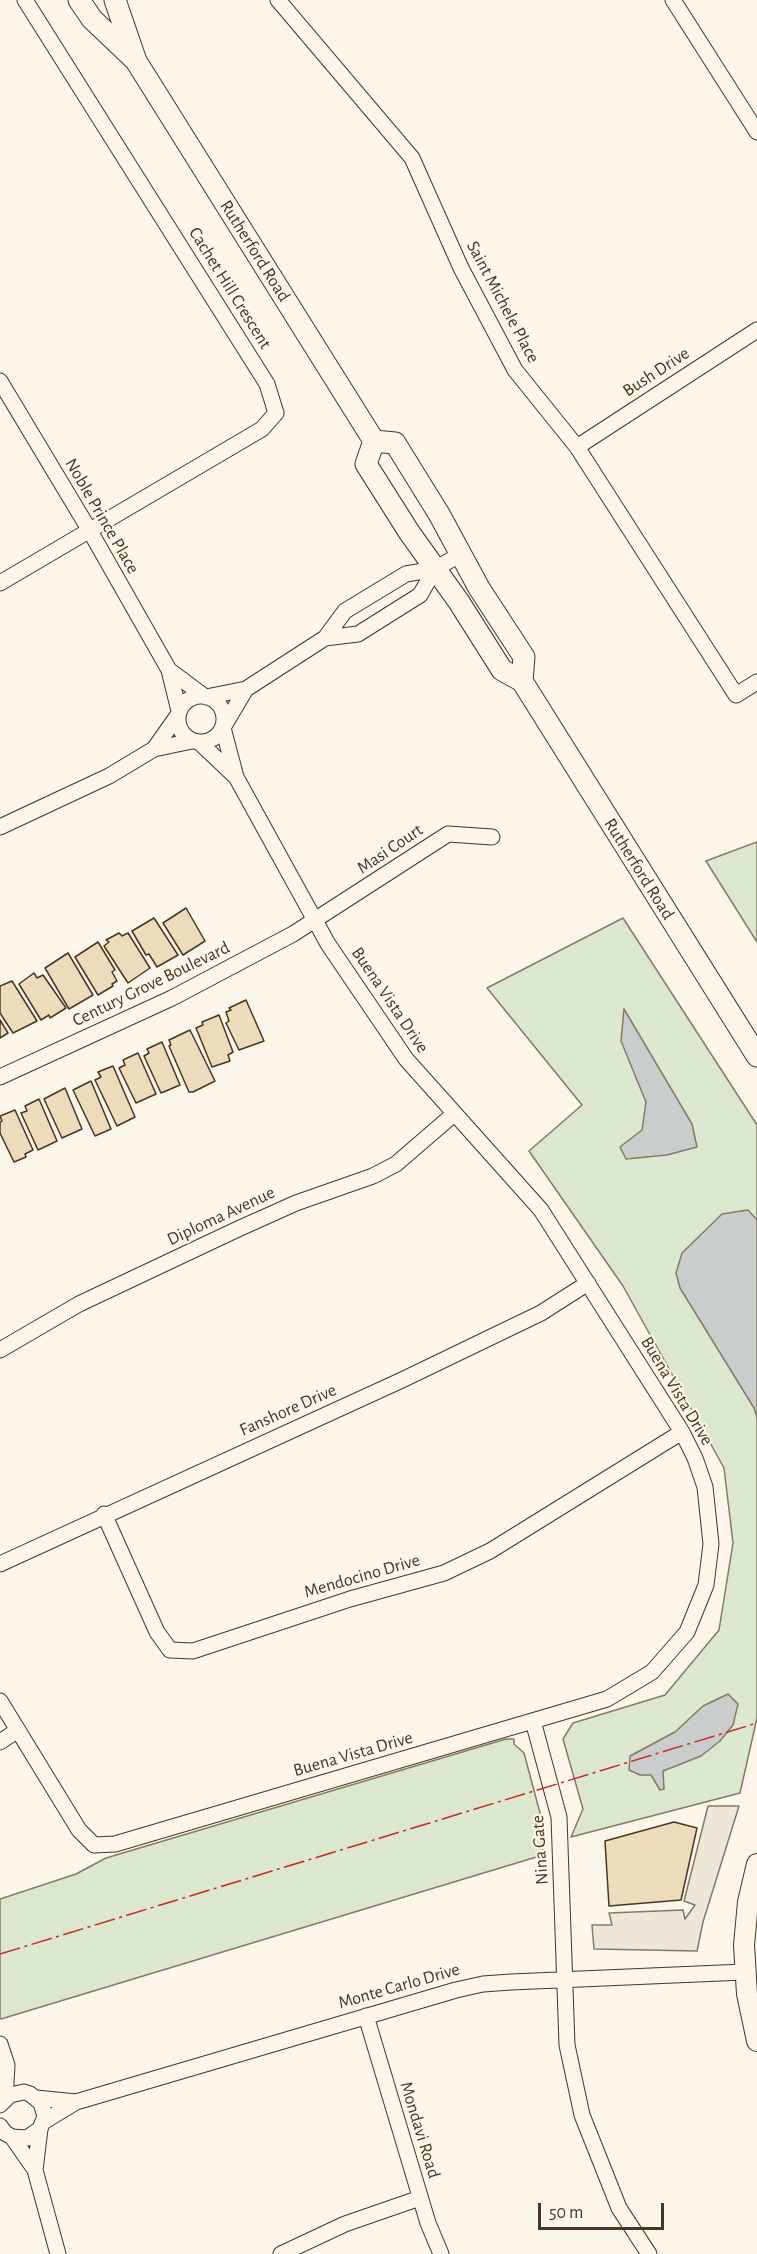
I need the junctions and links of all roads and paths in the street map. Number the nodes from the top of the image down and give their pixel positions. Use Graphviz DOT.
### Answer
graph roads {
  1 [pos="25,0"];
  2 [pos="79,0"];
  3 [pos="115,0"];
  4 [pos="278,0"];
  5 [pos="673,0"];
  6 [pos="136,62"];
  7 [pos="757,132"];
  8 [pos="757,330"];
  9 [pos="0,381"];
  10 [pos="374,441"];
  11 [pos="577,447"];
  12 [pos="90,531"];
  13 [pos="461,554"];
  14 [pos="435,569"];
  15 [pos="0,583"];
  16 [pos="325,638"];
  17 [pos="169,670"];
  18 [pos="522,681"];
  19 [pos="757,682"];
  20 [pos="246,689"];
  21 [pos="205,696"];
  22 [pos="179,713"];
  23 [pos="223,727"];
  24 [pos="196,742"];
  25 [pos="154,749"];
  26 [pos="236,777"];
  27 [pos="0,827"];
  28 [pos="492,837"];
  29 [pos="316,921"];
  30 [pos="757,1056"];
  31 [pos="0,1077"];
  32 [pos="454,1114"];
  33 [pos="588,1283"];
  34 [pos="0,1350"];
  35 [pos="682,1432"];
  36 [pos="104,1514"];
  37 [pos="0,1564"];
  38 [pos="0,1701"];
  39 [pos="533,1721"];
  40 [pos="18,1730"];
  41 [pos="0,1742"];
  42 [pos="757,1864"];
  43 [pos="744,1972"];
  44 [pos="565,1979"];
  45 [pos="366,2016"];
  46 [pos="757,2041"];
  47 [pos="0,2044"];
  48 [pos="7,2065"];
  49 [pos="35,2097"];
  50 [pos="2,2102"];
  51 [pos="76,2102"];
  52 [pos="42,2126"];
  53 [pos="4,2132"];
  54 [pos="35,2170"];
  55 [pos="420,2198"];
  56 [pos="58,2254"];
  57 [pos="281,2254"];
  58 [pos="441,2254"];
  59 [pos="649,2254"];
  1 -- 12 [label="street, Cachet Hill Crescent"];
  2 -- 6 [label="main road, Rutherford Road"];
  3 -- 6 [label="main road, Rutherford Road"];
  4 -- 11 [label="street, Saint Michele Place"];
  5 -- 7 [label="street"];
  6 -- 10 [label="main road, Rutherford Road"];
  8 -- 11 [label="street, Bush Drive"];
  9 -- 12 [label="street, Noble Prince Place"];
  10 -- 13 [label="main road, Rutherford Road"];
  10 -- 14 [label="main road, Rutherford Road"];
  11 -- 19 [label="street, Saint Michele Place"];
  12 -- 15 [label="street"];
  12 -- 17 [label="street, Noble Prince Place"];
  13 -- 14 [label="street"];
  13 -- 18 [label="main road, Rutherford Road"];
  14 -- 16 [label="street"];
  14 -- 16 [label="street"];
  14 -- 18 [label="main road, Rutherford Road"];
  16 -- 20 [label="street"];
  17 -- 21 [label="street, Noble Prince Place"];
  17 -- 22 [label="street, Noble Prince Place"];
  18 -- 30 [label="main road, Rutherford Road"];
  20 -- 21 [label="street"];
  20 -- 23 [label="street"];
  21 -- 22 [label="street"];
  21 -- 23 [label="street"];
  22 -- 24 [label="street"];
  22 -- 25 [label="street"];
  23 -- 24 [label="street"];
  23 -- 26 [label="street, Buena Vista Drive"];
  24 -- 25 [label="street"];
  24 -- 26 [label="street, Buena Vista Drive"];
  25 -- 27 [label="street"];
  26 -- 29 [label="street, Buena Vista Drive"];
  28 -- 29 [label="street, Masi Court"];
  29 -- 31 [label="street, Century Grove Boulevard"];
  29 -- 32 [label="street, Buena Vista Drive"];
  32 -- 33 [label="street, Buena Vista Drive"];
  32 -- 34 [label="street, Diploma Avenue"];
  33 -- 35 [label="street, Buena Vista Drive"];
  33 -- 36 [label="street, Fanshore Drive"];
  35 -- 36 [label="street, Mendocino Drive"];
  35 -- 39 [label="street, Buena Vista Drive"];
  36 -- 37 [label="street, Fanshore Drive"];
  38 -- 40 [label="street"];
  39 -- 40 [label="street, Buena Vista Drive"];
  39 -- 44 [label="street, Nina Gate"];
  40 -- 41 [label="street"];
  42 -- 43 [label="street"];
  43 -- 44 [label="street, Monte Carlo Drive"];
  43 -- 46 [label="street"];
  44 -- 45 [label="street, Monte Carlo Drive"];
  44 -- 59 [label="street, Nina Gate"];
  45 -- 51 [label="street, Monte Carlo Drive"];
  45 -- 55 [label="street, Mondavi Road"];
  47 -- 48 [label="street"];
  48 -- 49 [label="street"];
  48 -- 50 [label="street"];
  49 -- 50 [label="street, Monte Carlo Drive"];
  49 -- 51 [label="street, Monte Carlo Drive"];
  49 -- 52 [label="street"];
  51 -- 52 [label="street, Monte Carlo Drive"];
  52 -- 53 [label="street, Monte Carlo Drive"];
  52 -- 54 [label="street"];
  53 -- 54 [label="street"];
  54 -- 56 [label="street"];
  55 -- 57 [label="street"];
  55 -- 58 [label="street, Mondavi Road"];
}
